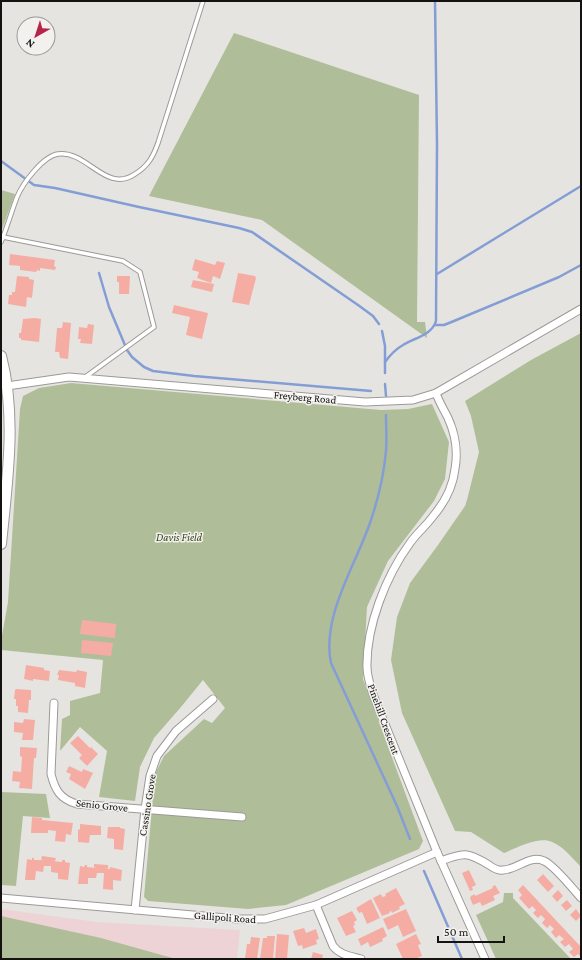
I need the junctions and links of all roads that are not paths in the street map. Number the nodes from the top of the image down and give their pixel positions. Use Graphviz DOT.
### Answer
graph roads {
  1 [pos="203,1"];
  2 [pos="3,237"];
  3 [pos="1,242"];
  4 [pos="581,309"];
  5 [pos="1,356"];
  6 [pos="84,378"];
  7 [pos="7,386"];
  8 [pos="436,394"];
  9 [pos="1,544"];
  10 [pos="213,699"];
  11 [pos="54,703"];
  12 [pos="145,809"];
  13 [pos="242,817"];
  14 [pos="437,852"];
  15 [pos="441,861"];
  16 [pos="1,898"];
  17 [pos="581,898"];
  18 [pos="316,905"];
  19 [pos="135,910"];
  20 [pos="361,959"];
  21 [pos="485,959"];
  1 -- 2 [label="lane"];
  2 -- 3 [label="lane"];
  2 -- 6 [label="lane"];
  4 -- 8 [label="street, Freyberg Road"];
  5 -- 7 [label="street"];
  6 -- 7 [label="street, Freyberg Road"];
  6 -- 8 [label="street, Freyberg Road"];
  7 -- 9 [label="street"];
  8 -- 14 [label="street, Pinehill Crescent"];
  10 -- 12 [label="street, Cassino Grove"];
  11 -- 12 [label="street, Senio Grove"];
  12 -- 13 [label="street, Senio Grove"];
  12 -- 19 [label="street, Cassino Grove"];
  14 -- 15 [label="street, Pinehill Crescent"];
  14 -- 18 [label="street, Gallipoli Road"];
  15 -- 17 [label="street"];
  15 -- 21 [label="street, Pinehill Crescent"];
  16 -- 19 [label="street, Gallipoli Road"];
  18 -- 19 [label="street, Gallipoli Road"];
  18 -- 20 [label="street"];
}
